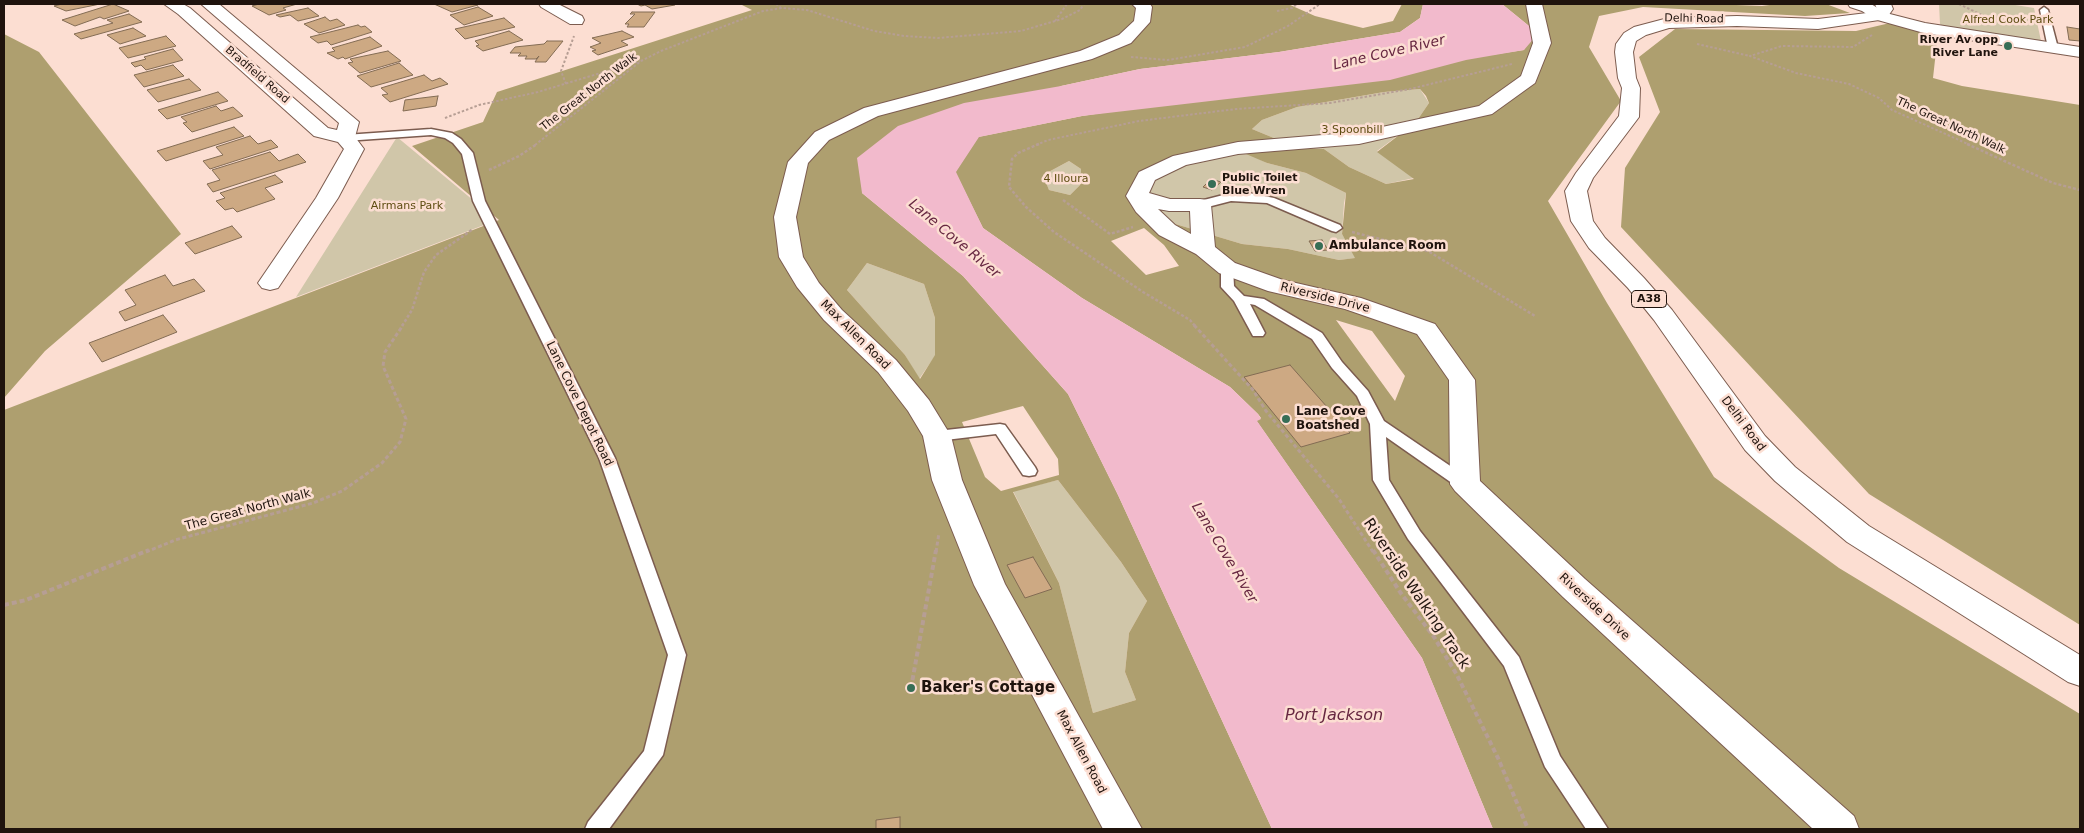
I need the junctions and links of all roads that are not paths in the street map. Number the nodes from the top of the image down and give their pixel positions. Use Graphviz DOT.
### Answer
graph roads {
  1 [pos="172,4"];
  2 [pos="209,4"];
  3 [pos="547,4"];
  4 [pos="1140,4"];
  5 [pos="1534,4"];
  6 [pos="1856,4"];
  7 [pos="1882,10"];
  8 [pos="2044,10"];
  9 [pos="576,20"];
  10 [pos="2052,48"];
  11 [pos="2080,52"];
  12 [pos="345,138"];
  13 [pos="1137,196"];
  14 [pos="1200,205"];
  15 [pos="1336,228"];
  16 [pos="1204,249"];
  17 [pos="1228,268"];
  18 [pos="270,283"];
  19 [pos="1240,299"];
  20 [pos="1258,333"];
  21 [pos="1378,424"];
  22 [pos="936,436"];
  23 [pos="1029,471"];
  24 [pos="1465,484"];
  25 [pos="2080,672"];
  26 [pos="596,829"];
  27 [pos="1122,829"];
  28 [pos="1598,829"];
  29 [pos="1840,829"];
  1 -- 12 [label="street, Bradfield Road"];
  2 -- 12 [label="street, Bradfield Road"];
  3 -- 9 [label="street"];
  4 -- 22 [label="street, Max Allen Road"];
  5 -- 13 [label="street"];
  6 -- 7 [label="street"];
  7 -- 10 [label="street"];
  7 -- 25 [label="street, Delhi Road / A38"];
  8 -- 10 [label="lane"];
  10 -- 11 [label="street"];
  12 -- 18 [label="street, Bradfield Road"];
  12 -- 26 [label="lane, Lane Cove Depot Road"];
  13 -- 14 [label="street"];
  13 -- 16 [label="street, Riverside Drive"];
  14 -- 15 [label="lane"];
  14 -- 16 [label="street"];
  16 -- 17 [label="street, Riverside Drive"];
  17 -- 19 [label="lane"];
  17 -- 24 [label="street, Riverside Drive"];
  19 -- 20 [label="lane"];
  19 -- 21 [label="lane"];
  21 -- 24 [label="lane"];
  21 -- 28 [label="lane"];
  22 -- 23 [label="lane"];
  22 -- 27 [label="street, Max Allen Road"];
  24 -- 29 [label="street, Riverside Drive"];
}
